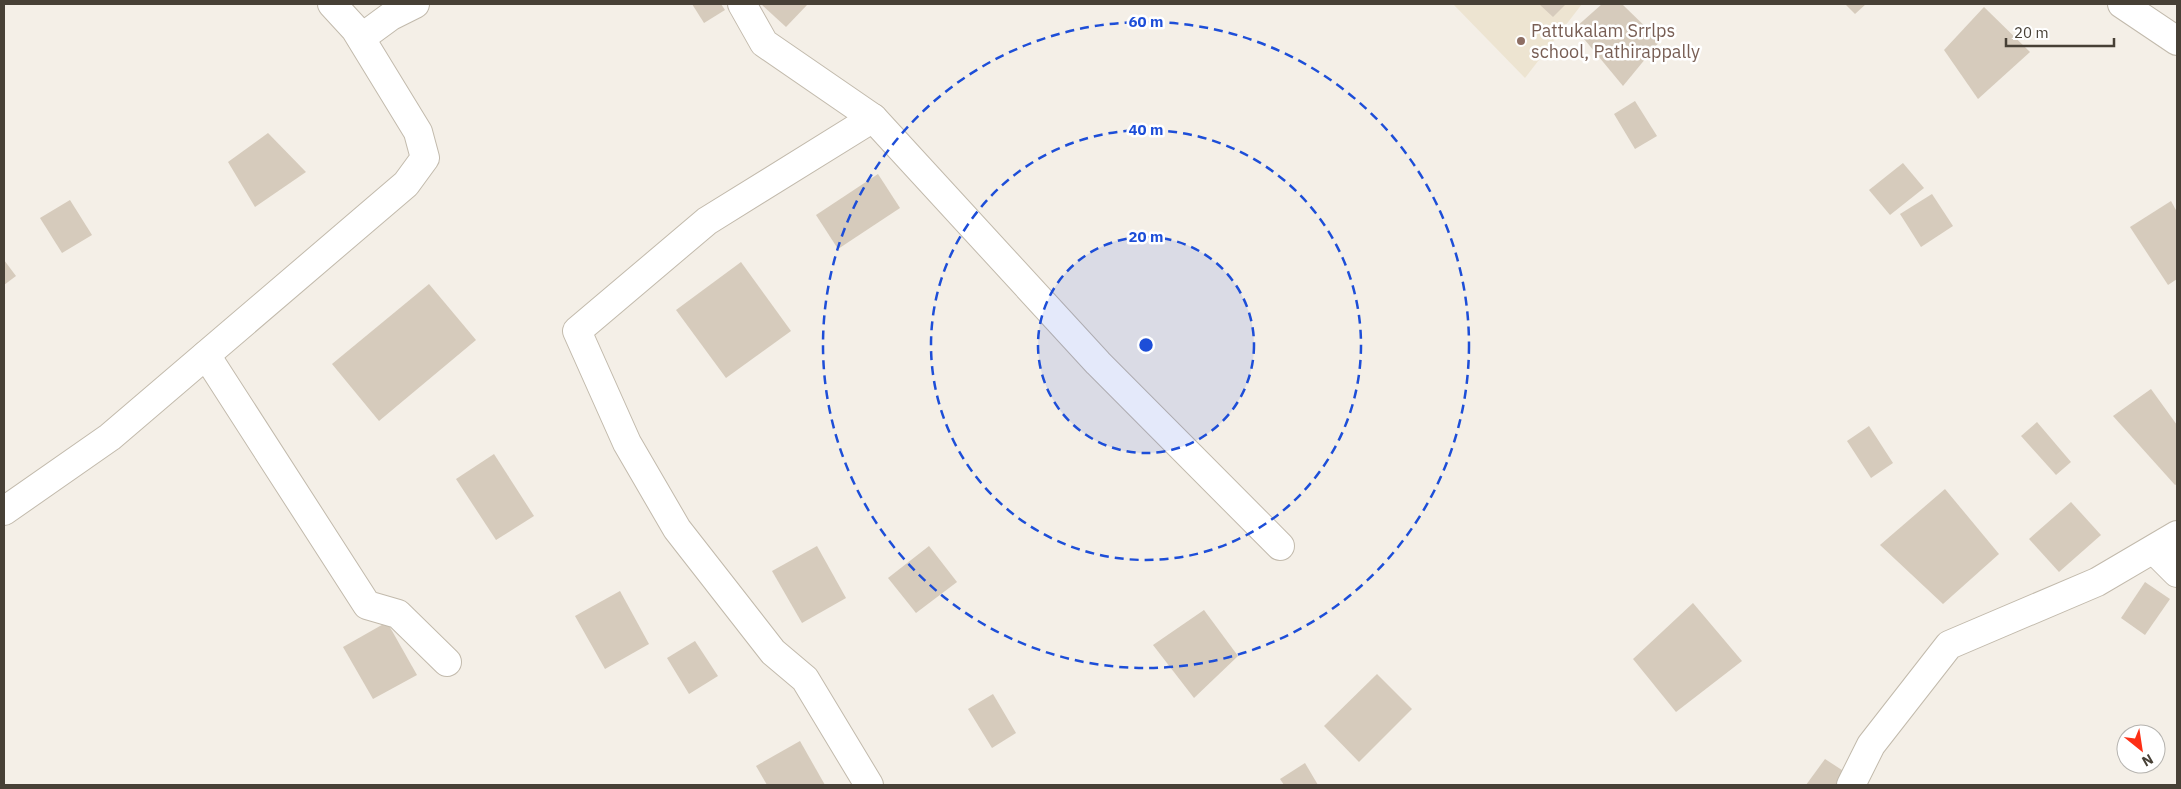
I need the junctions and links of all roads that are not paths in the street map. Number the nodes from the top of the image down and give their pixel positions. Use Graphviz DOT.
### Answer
graph roads {
  1 [pos="332,4"];
  2 [pos="415,4"];
  3 [pos="742,4"];
  4 [pos="2122,4"];
  5 [pos="360,38"];
  6 [pos="2177,40"];
  7 [pos="873,118"];
  8 [pos="206,355"];
  9 [pos="4,511"];
  10 [pos="2177,535"];
  11 [pos="1280,546"];
  12 [pos="2154,550"];
  13 [pos="2177,573"];
  14 [pos="447,662"];
  15 [pos="869,785"];
  16 [pos="1851,785"];
  1 -- 5 [label="street"];
  2 -- 5 [label="street"];
  3 -- 7 [label="street"];
  4 -- 6 [label="street"];
  5 -- 8 [label="street"];
  7 -- 11 [label="street"];
  7 -- 15 [label="street"];
  8 -- 9 [label="street"];
  8 -- 14 [label="street"];
  10 -- 12 [label="street"];
  12 -- 13 [label="street"];
  12 -- 16 [label="street"];
}
